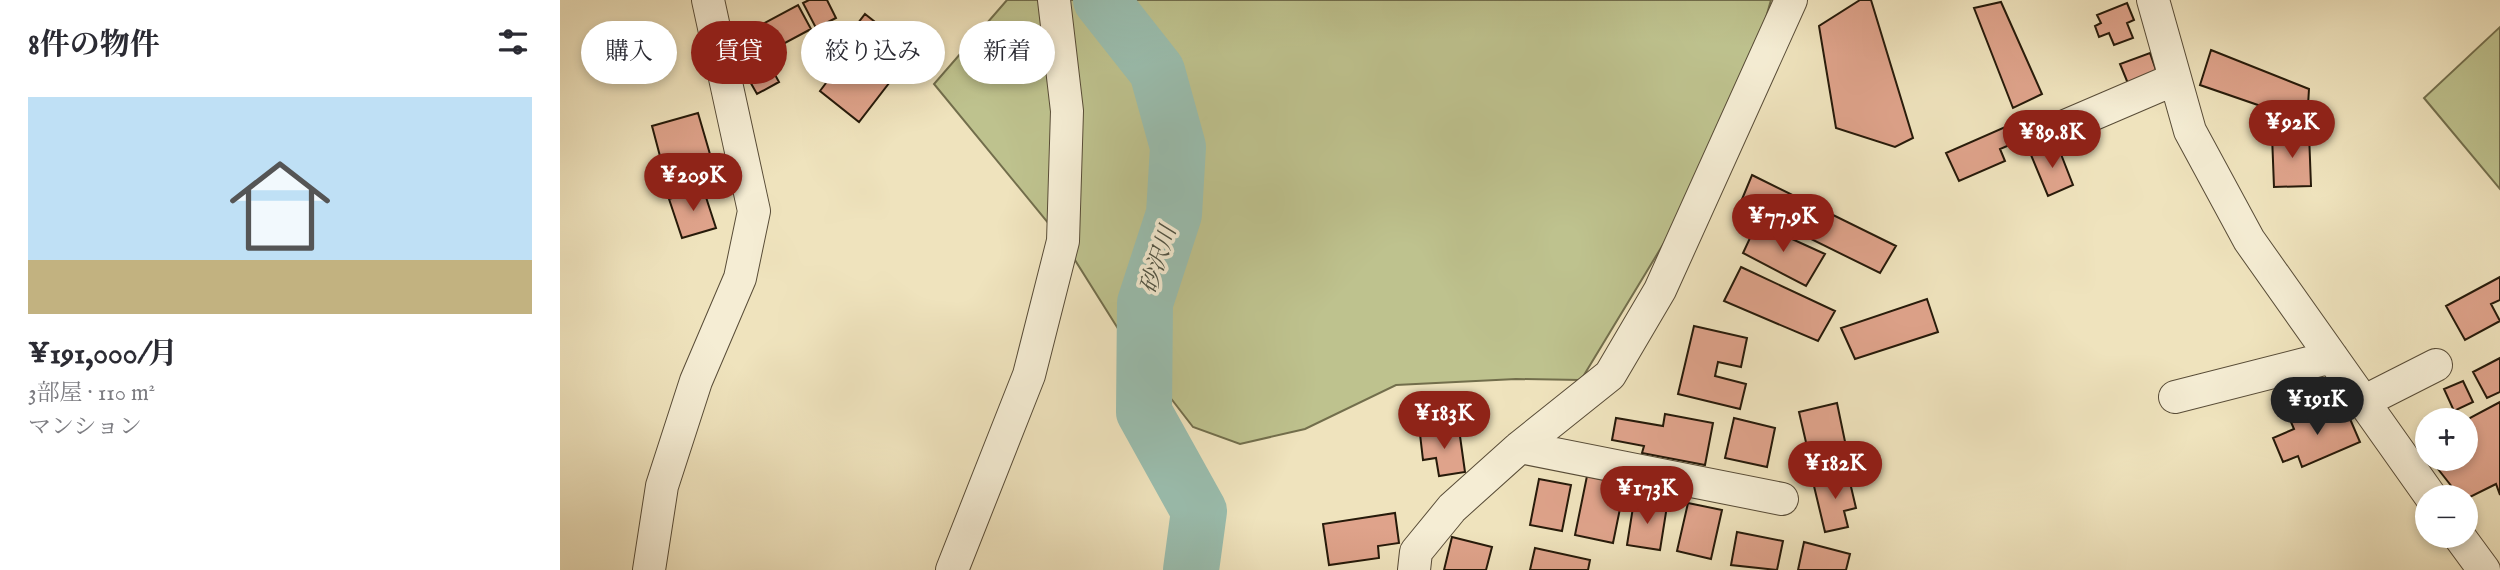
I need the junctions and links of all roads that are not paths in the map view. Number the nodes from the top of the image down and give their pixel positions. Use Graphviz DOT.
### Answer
graph roads {
  1 [pos="708,0"];
  2 [pos="1054,0"];
  3 [pos="1791,0"];
  4 [pos="2153,0"];
  5 [pos="2175,79"];
  6 [pos="2042,136"];
  7 [pos="2332,357"];
  8 [pos="2436,366"];
  9 [pos="2175,397"];
  10 [pos="2363,401"];
  11 [pos="1520,447"];
  12 [pos="2422,485"];
  13 [pos="1782,499"];
  14 [pos="2468,548"];
  15 [pos="649,570"];
  16 [pos="952,570"];
  17 [pos="1414,570"];
  18 [pos="2484,570"];
  1 -- 15 [label="street"];
  2 -- 16 [label="street"];
  3 -- 11 [label="street"];
  4 -- 5 [label="street"];
  5 -- 6 [label="street"];
  5 -- 7 [label="street"];
  7 -- 9 [label="street"];
  7 -- 10 [label="street"];
  8 -- 10 [label="street"];
  10 -- 12 [label="street"];
  11 -- 13 [label="street"];
  11 -- 17 [label="street"];
  14 -- 18 [label="street"];
}
